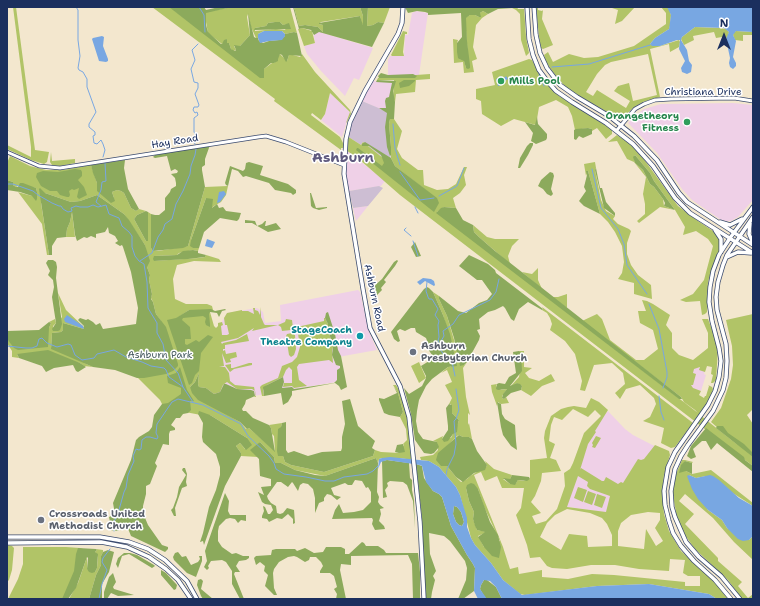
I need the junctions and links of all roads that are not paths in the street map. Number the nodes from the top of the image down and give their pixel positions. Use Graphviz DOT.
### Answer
graph roads {
  1 [pos="403,7"];
  2 [pos="527,7"];
  3 [pos="534,7"];
  4 [pos="753,101"];
  5 [pos="622,125"];
  6 [pos="617,130"];
  7 [pos="7,152"];
  8 [pos="344,165"];
  9 [pos="753,207"];
  10 [pos="746,216"];
  11 [pos="752,218"];
  12 [pos="715,221"];
  13 [pos="711,226"];
  14 [pos="734,232"];
  15 [pos="739,236"];
  16 [pos="730,238"];
  17 [pos="736,242"];
  18 [pos="753,244"];
  19 [pos="721,253"];
  20 [pos="753,253"];
  21 [pos="726,258"];
  22 [pos="7,537"];
  23 [pos="7,543"];
  24 [pos="191,599"];
  25 [pos="197,599"];
  26 [pos="424,599"];
  27 [pos="731,599"];
  28 [pos="740,599"];
  1 -- 8 [label="main road, Ashburn Road"];
  2 -- 6 [label="main road"];
  3 -- 5 [label="main road"];
  4 -- 5 [label="street, Christiana Drive"];
  5 -- 6 [label="street, Christiana Drive"];
  5 -- 12 [label="main road"];
  6 -- 13 [label="main road"];
  7 -- 8 [label="street, Hay Road"];
  8 -- 26 [label="main road, Ashburn Road"];
  9 -- 10 [label="main road"];
  10 -- 12 [label="main road"];
  10 -- 14 [label="main road"];
  11 -- 15 [label="main road"];
  11 -- 18 [label="main road"];
  12 -- 14 [label="main road"];
  13 -- 16 [label="main road"];
  13 -- 19 [label="main road"];
  14 -- 15 [label="main road"];
  14 -- 16 [label="main road"];
  15 -- 17 [label="main road"];
  15 -- 18 [label="main road"];
  16 -- 17 [label="main road"];
  16 -- 19 [label="main road"];
  17 -- 20 [label="main road"];
  17 -- 21 [label="main road"];
  19 -- 27 [label="main road"];
  20 -- 21 [label="main road"];
  21 -- 28 [label="main road"];
  22 -- 25 [label="main road"];
  23 -- 24 [label="main road"];
}
